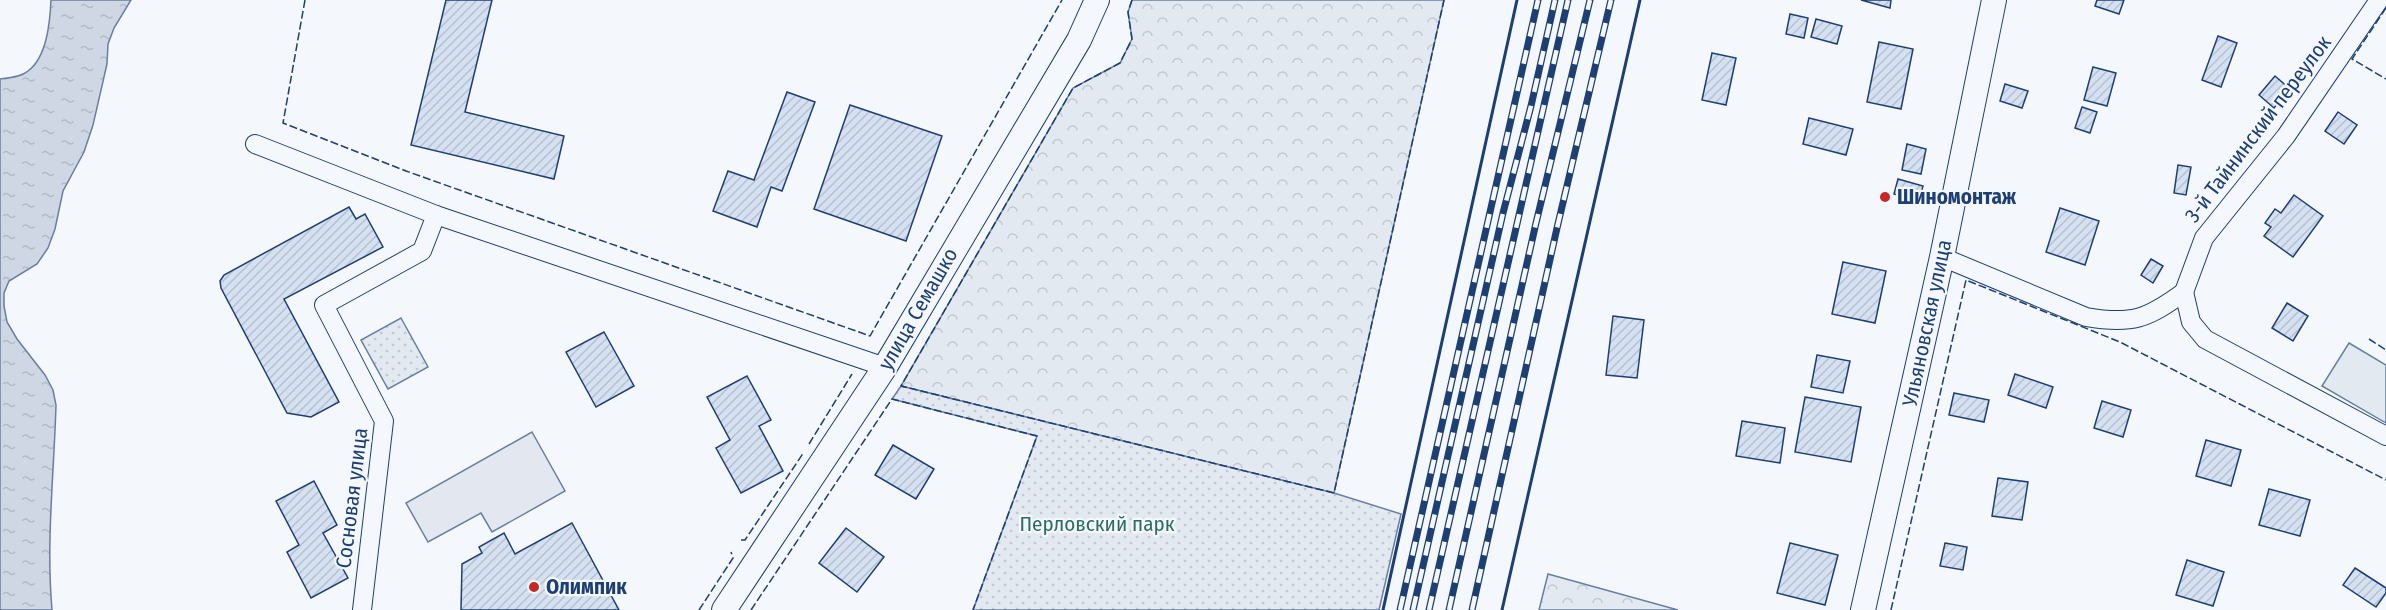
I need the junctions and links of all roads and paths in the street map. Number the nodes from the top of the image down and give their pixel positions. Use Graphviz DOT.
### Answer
graph roads {
  1 [pos="1097,0"];
  2 [pos="1994,0"];
  3 [pos="2379,0"];
  4 [pos="255,144"];
  5 [pos="436,215"];
  6 [pos="1942,257"];
  7 [pos="2184,292"];
  8 [pos="885,367"];
  9 [pos="2386,436"];
  10 [pos="362,610"];
  11 [pos="724,610"];
  12 [pos="1863,610"];
  1 -- 8 [label="main road, улица Семашко"];
  2 -- 6 [label="main road, Ульяновская улица"];
  3 -- 7 [label="street, 3-й Тайнинский переулок"];
  4 -- 5 [label="street"];
  5 -- 8 [label="street"];
  5 -- 10 [label="street, Сосновая улица"];
  6 -- 7 [label="street"];
  6 -- 12 [label="main road, Ульяновская улица"];
  7 -- 9 [label="street"];
  8 -- 11 [label="main road, улица Семашко"];
}
